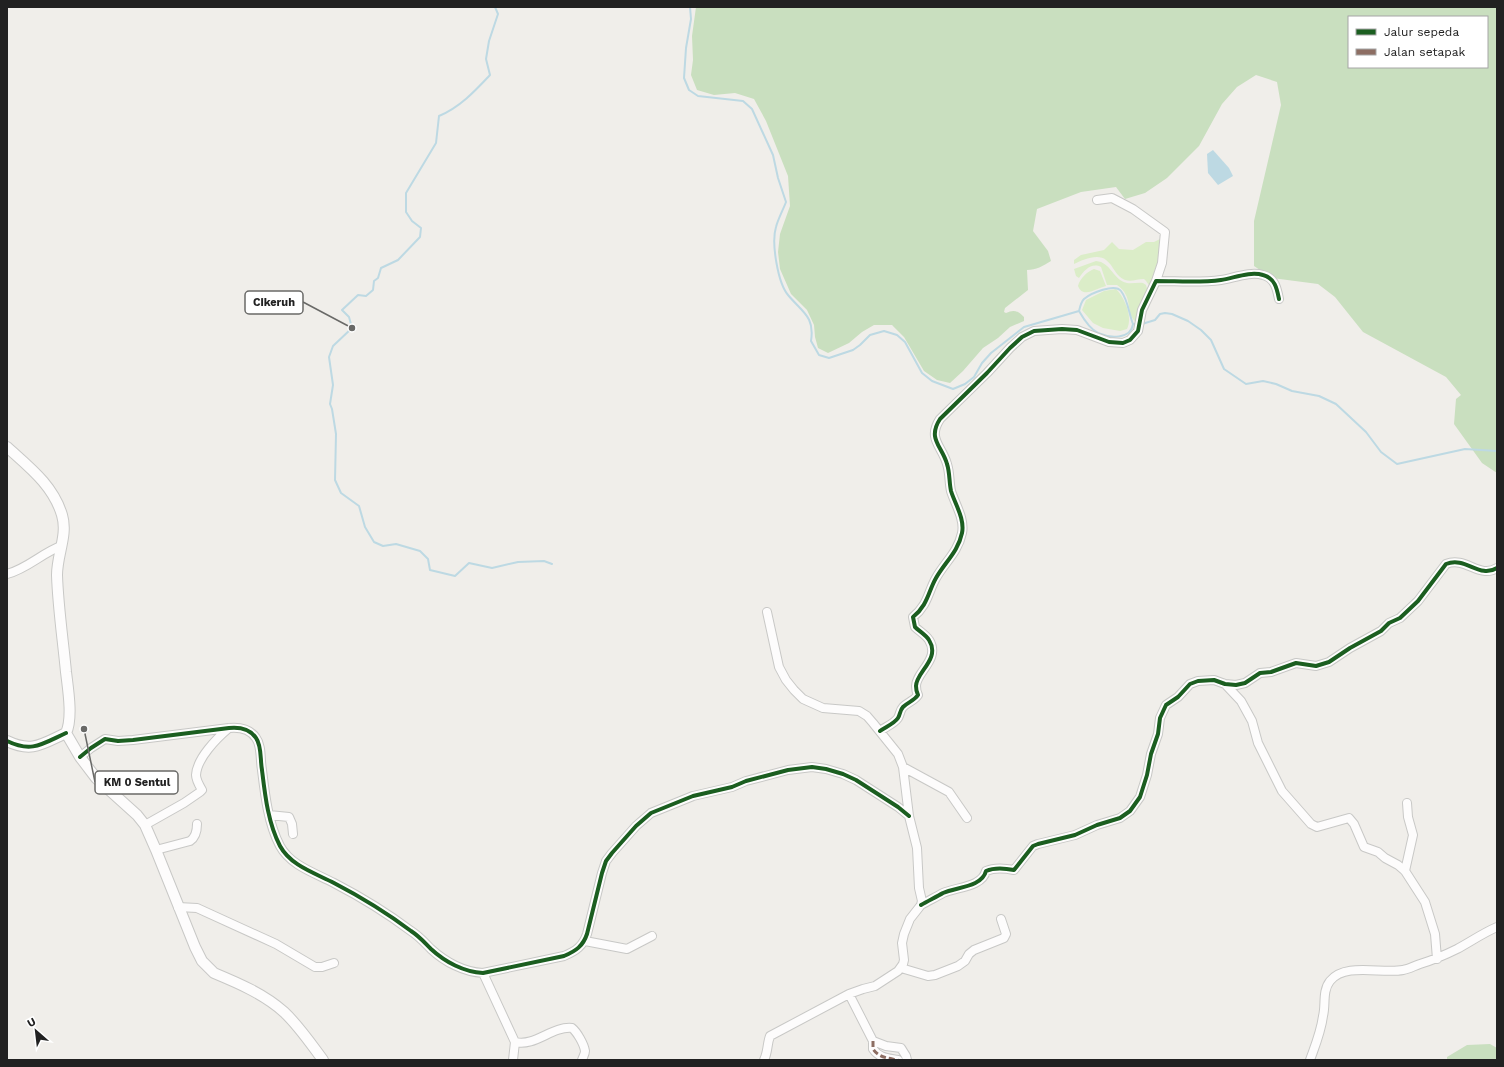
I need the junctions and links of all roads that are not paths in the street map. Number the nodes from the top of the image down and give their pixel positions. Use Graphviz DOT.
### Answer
graph roads {
  1 [pos="1097,200"];
  2 [pos="1156,281"];
  3 [pos="1279,299"];
  4 [pos="7,447"];
  5 [pos="61,546"];
  6 [pos="1497,568"];
  7 [pos="7,574"];
  8 [pos="766,612"];
  9 [pos="1225,684"];
  10 [pos="229,728"];
  11 [pos="880,731"];
  12 [pos="66,733"];
  13 [pos="7,740"];
  14 [pos="80,757"];
  15 [pos="903,767"];
  16 [pos="1407,803"];
  17 [pos="269,815"];
  18 [pos="909,816"];
  19 [pos="967,818"];
  20 [pos="197,824"];
  21 [pos="145,825"];
  22 [pos="294,834"];
  23 [pos="156,850"];
  24 [pos="1405,871"];
  25 [pos="921,906"];
  26 [pos="178,907"];
  27 [pos="1001,919"];
  28 [pos="1497,928"];
  29 [pos="652,936"];
  30 [pos="585,941"];
  31 [pos="1437,959"];
  32 [pos="334,963"];
  33 [pos="901,968"];
  34 [pos="483,973"];
  35 [pos="849,994"];
  36 [pos="873,1041"];
  37 [pos="515,1042"];
  38 [pos="324,1060"];
  39 [pos="513,1060"];
  40 [pos="582,1060"];
  41 [pos="764,1060"];
  42 [pos="898,1060"];
  43 [pos="907,1060"];
  44 [pos="1310,1060"];
  1 -- 2 [label="street"];
  2 -- 3 [label="street"];
  2 -- 11 [label="street"];
  4 -- 5 [label="street"];
  5 -- 7 [label="street"];
  5 -- 12 [label="street"];
  6 -- 9 [label="street"];
  8 -- 11 [label="street"];
  9 -- 24 [label="street"];
  9 -- 25 [label="street"];
  10 -- 14 [label="street"];
  10 -- 17 [label="street"];
  10 -- 21 [label="street"];
  11 -- 15 [label="street"];
  12 -- 13 [label="street"];
  12 -- 14 [label="street"];
  14 -- 21 [label="street"];
  15 -- 18 [label="street"];
  15 -- 19 [label="street"];
  16 -- 24 [label="street"];
  17 -- 22 [label="street"];
  17 -- 34 [label="street"];
  18 -- 25 [label="street"];
  18 -- 30 [label="street"];
  20 -- 23 [label="street"];
  21 -- 23 [label="street"];
  23 -- 26 [label="street"];
  24 -- 31 [label="street"];
  25 -- 33 [label="street"];
  26 -- 32 [label="street"];
  26 -- 38 [label="street"];
  27 -- 33 [label="street"];
  28 -- 31 [label="street"];
  29 -- 30 [label="street"];
  30 -- 34 [label="street"];
  31 -- 44 [label="street"];
  33 -- 35 [label="street"];
  34 -- 37 [label="street"];
  35 -- 36 [label="street"];
  35 -- 41 [label="street"];
  36 -- 42 [label="street"];
  36 -- 43 [label="street"];
  37 -- 39 [label="street"];
  37 -- 40 [label="street"];
}
